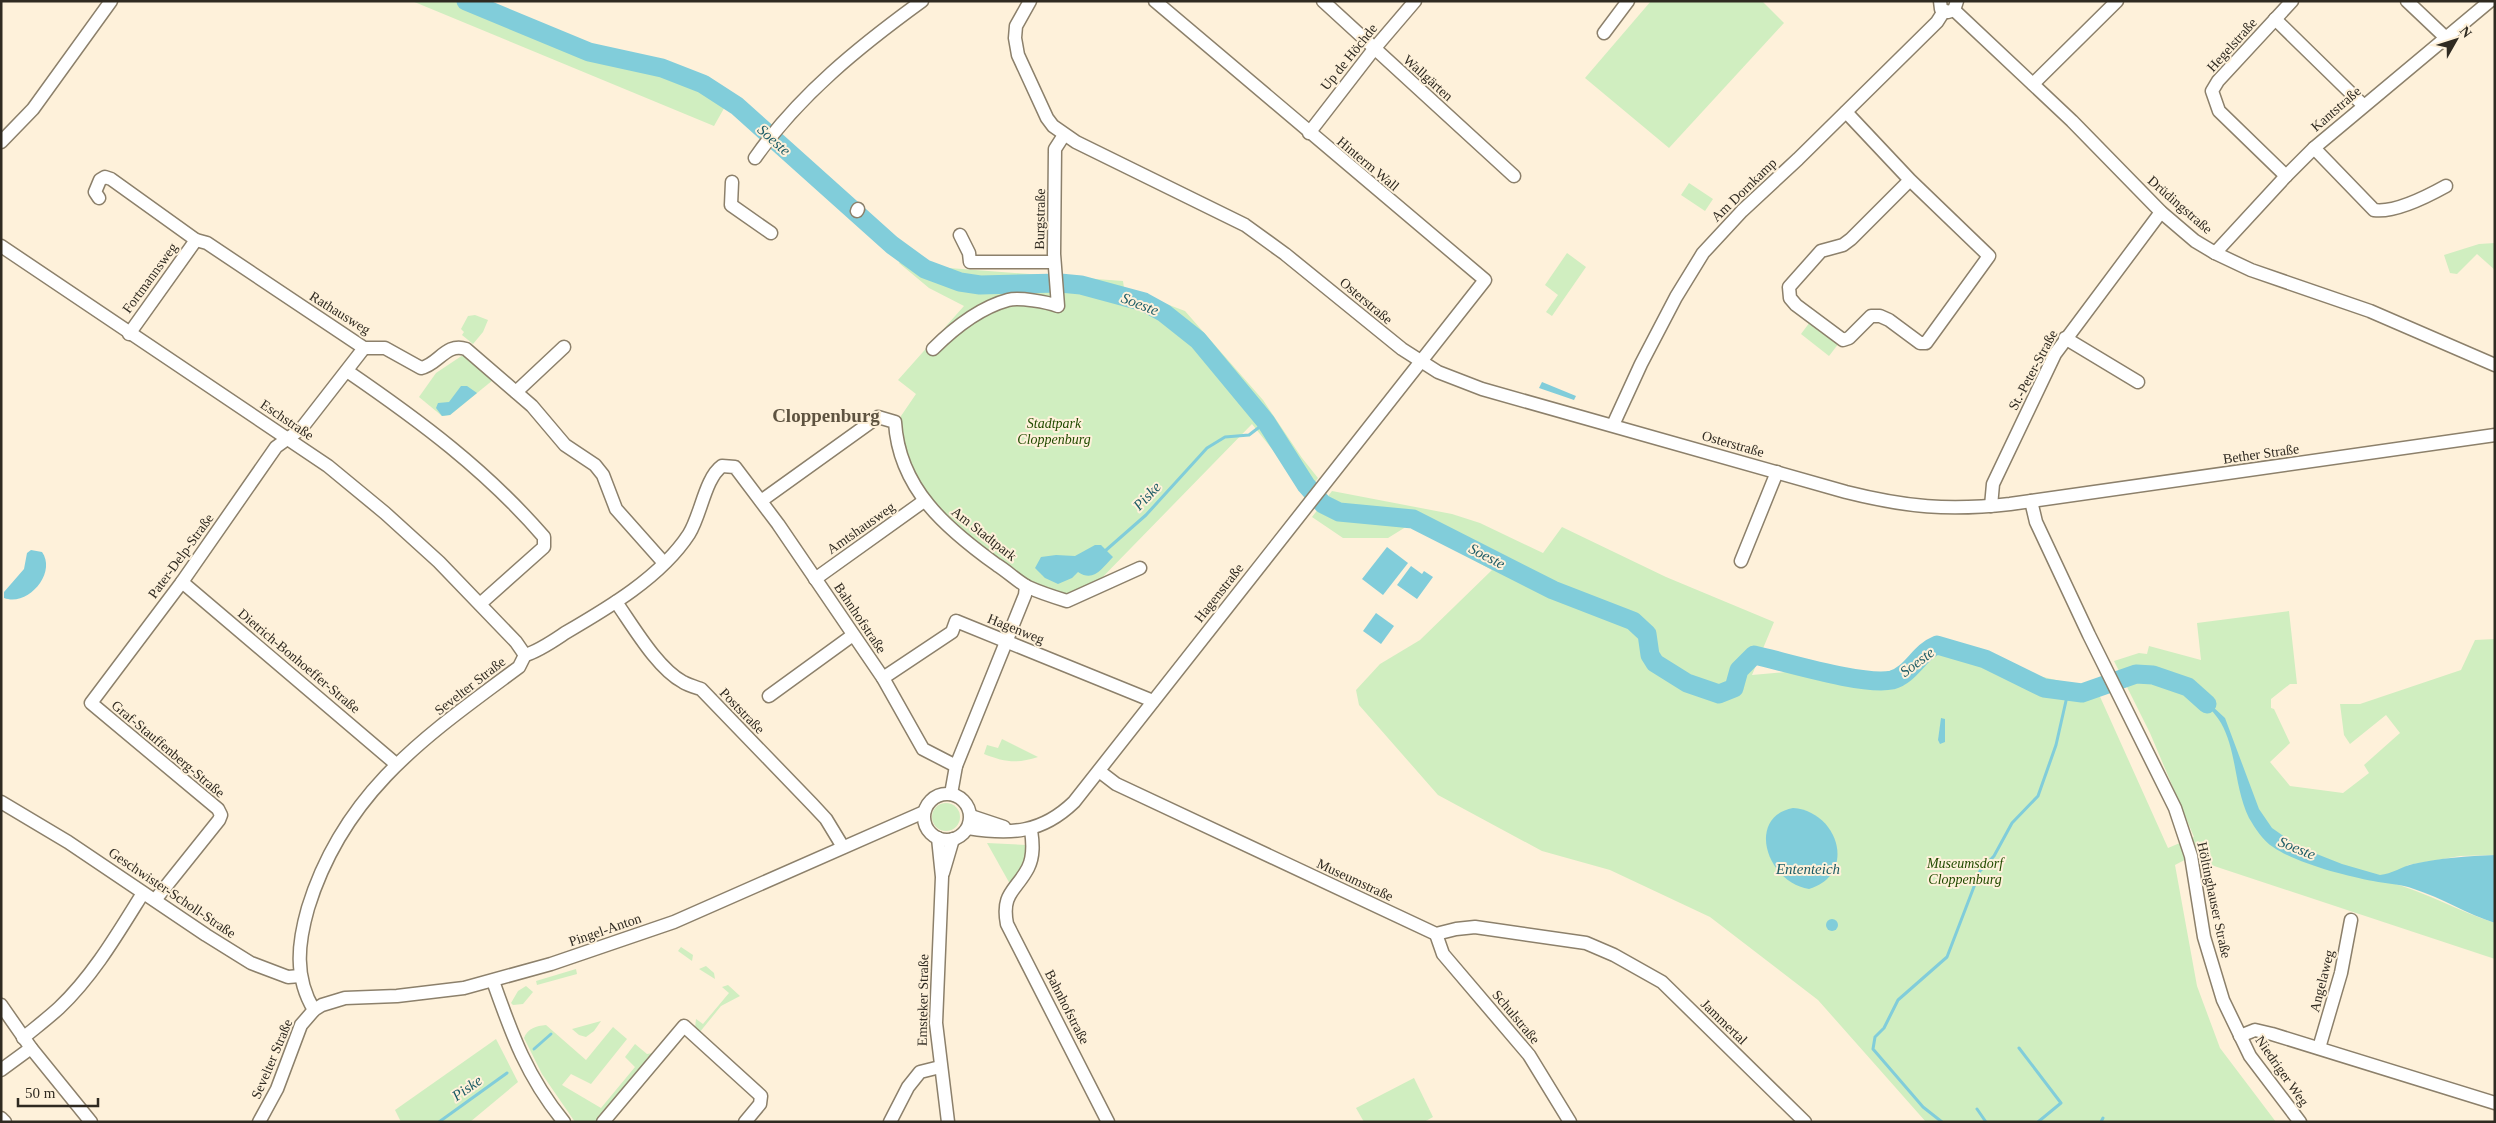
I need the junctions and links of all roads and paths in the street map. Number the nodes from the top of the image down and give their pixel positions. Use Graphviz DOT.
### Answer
graph roads {
  1 [pos="922,1"];
  2 [pos="1030,1"];
  3 [pos="1155,1"];
  4 [pos="1323,1"];
  5 [pos="1415,1"];
  6 [pos="1628,1"];
  7 [pos="2116,1"];
  8 [pos="2292,1"];
  9 [pos="2407,1"];
  10 [pos="2490,1"];
  11 [pos="110,2"];
  12 [pos="1949,6"];
  13 [pos="2275,19"];
  14 [pos="1604,32"];
  15 [pos="2445,38"];
  16 [pos="1374,49"];
  17 [pos="2032,84"];
  18 [pos="2363,106"];
  19 [pos="1846,112"];
  20 [pos="1309,133"];
  21 [pos="1064,135"];
  22 [pos="1,142"];
  23 [pos="2314,148"];
  24 [pos="754,158"];
  25 [pos="1514,176"];
  26 [pos="2286,176"];
  27 [pos="1910,180"];
  28 [pos="732,182"];
  29 [pos="2446,186"];
  30 [pos="98,198"];
  31 [pos="2161,212"];
  32 [pos="771,233"];
  33 [pos="960,235"];
  34 [pos="196,240"];
  35 [pos="1,246"];
  36 [pos="2215,253"];
  37 [pos="1055,266"];
  38 [pos="129,334"];
  39 [pos="2065,338"];
  40 [pos="564,347"];
  41 [pos="364,348"];
  42 [pos="934,349"];
  43 [pos="1421,362"];
  44 [pos="2495,365"];
  45 [pos="347,371"];
  46 [pos="2138,382"];
  47 [pos="516,392"];
  48 [pos="1613,425"];
  49 [pos="2495,435"];
  50 [pos="289,438"];
  51 [pos="722,466"];
  52 [pos="1777,472"];
  53 [pos="924,501"];
  54 [pos="2031,501"];
  55 [pos="762,502"];
  56 [pos="1991,506"];
  57 [pos="1741,561"];
  58 [pos="664,563"];
  59 [pos="1140,568"];
  60 [pos="815,579"];
  61 [pos="182,582"];
  62 [pos="1026,586"];
  63 [pos="616,602"];
  64 [pos="480,604"];
  65 [pos="853,635"];
  66 [pos="1007,642"];
  67 [pos="525,655"];
  68 [pos="883,678"];
  69 [pos="98,694"];
  70 [pos="768,696"];
  71 [pos="1153,701"];
  72 [pos="396,764"];
  73 [pos="956,766"];
  74 [pos="1099,772"];
  75 [pos="951,794"];
  76 [pos="1,802"];
  77 [pos="924,818"];
  78 [pos="969,822"];
  79 [pos="1031,830"];
  80 [pos="938,838"];
  81 [pos="953,840"];
  82 [pos="843,847"];
  83 [pos="942,877"];
  84 [pos="143,893"];
  85 [pos="155,900"];
  86 [pos="2351,920"];
  87 [pos="1436,934"];
  88 [pos="300,976"];
  89 [pos="493,981"];
  90 [pos="1,1005"];
  91 [pos="314,1010"];
  92 [pos="2240,1036"];
  93 [pos="27,1043"];
  94 [pos="2319,1048"];
  95 [pos="940,1067"];
  96 [pos="1,1070"];
  97 [pos="2495,1103"];
  98 [pos="1,1118"];
  99 [pos="5,1122"];
  100 [pos="91,1122"];
  101 [pos="259,1122"];
  102 [pos="564,1122"];
  103 [pos="604,1122"];
  104 [pos="745,1122"];
  105 [pos="890,1122"];
  106 [pos="948,1122"];
  107 [pos="1108,1122"];
  108 [pos="1570,1122"];
  109 [pos="1805,1122"];
  110 [pos="2300,1122"];
  1 -- 24 [label="street"];
  2 -- 21 [label="street, Osterstraße"];
  3 -- 20 [label="street, Hinterm Wall"];
  4 -- 16 [label="street, Wallgärten"];
  5 -- 16 [label="street, Up de Höchde"];
  6 -- 14 [label="street"];
  7 -- 17 [label="street"];
  8 -- 13 [label="street, Hegelstraße"];
  9 -- 15 [label="street"];
  10 -- 15 [label="street, Kantstraße"];
  11 -- 22 [label="street"];
  12 -- 17 [label="street, Drüdingstraße"];
  12 -- 19 [label="street, Am Dornkamp"];
  13 -- 18 [label="street"];
  13 -- 26 [label="street, Hegelstraße"];
  15 -- 18 [label="street, Kantstraße"];
  16 -- 20 [label="street, Up de Höchde"];
  16 -- 25 [label="street, Wallgärten"];
  17 -- 31 [label="street, Drüdingstraße"];
  18 -- 23 [label="street, Kantstraße"];
  19 -- 27 [label="street"];
  19 -- 48 [label="street, Am Dornkamp"];
  20 -- 43 [label="street, Hinterm Wall"];
  21 -- 37 [label="street, Burgstraße"];
  21 -- 43 [label="street, Osterstraße"];
  23 -- 26 [label="street, Kantstraße"];
  23 -- 29 [label="street"];
  26 -- 36 [label="street, Kantstraße"];
  27 -- 27 [label="street"];
  28 -- 32 [label="street"];
  30 -- 34 [label="street, Rathausweg"];
  31 -- 36 [label="street, Drüdingstraße"];
  31 -- 39 [label="street, St.-Peter-Straße"];
  33 -- 37 [label="street"];
  34 -- 38 [label="street, Fortmannsweg"];
  34 -- 41 [label="street, Rathausweg"];
  35 -- 38 [label="street, Eschstraße"];
  36 -- 44 [label="street, Drüdingstraße"];
  37 -- 42 [label="street, Burgstraße"];
  38 -- 50 [label="street, Eschstraße"];
  39 -- 46 [label="street"];
  39 -- 56 [label="street, St.-Peter-Straße"];
  40 -- 47 [label="street"];
  41 -- 45 [label="street, Pater-Delp-Straße"];
  41 -- 47 [label="street, Rathausweg"];
  43 -- 48 [label="street, Osterstraße"];
  43 -- 71 [label="street, Hagenstraße"];
  45 -- 50 [label="street, Pater-Delp-Straße"];
  45 -- 64 [label="street"];
  47 -- 58 [label="street, Rathausweg"];
  48 -- 52 [label="street, Osterstraße"];
  49 -- 54 [label="street, Bether Straße"];
  50 -- 61 [label="street, Pater-Delp-Straße"];
  50 -- 64 [label="street, Eschstraße"];
  51 -- 55 [label="street, Bahnhofstraße"];
  51 -- 58 [label="street, Sevelter Straße"];
  52 -- 56 [label="street, Osterstraße"];
  52 -- 57 [label="street, Osterstraße"];
  53 -- 55 [label="street, Am Stadtpark"];
  53 -- 60 [label="street, Amtshausweg"];
  53 -- 62 [label="street, Am Stadtpark"];
  54 -- 56 [label="street, Osterstraße"];
  54 -- 92 [label="street, Höltinghauser Straße"];
  55 -- 60 [label="street, Bahnhofstraße"];
  58 -- 63 [label="street, Sevelter Straße"];
  59 -- 62 [label="street, Am Stadtpark"];
  60 -- 65 [label="street, Bahnhofstraße"];
  61 -- 69 [label="street, Pater-Delp-Straße"];
  61 -- 72 [label="street, Dietrich-Bonhoeffer-Straße"];
  62 -- 66 [label="street"];
  63 -- 67 [label="street, Sevelter Straße"];
  63 -- 82 [label="street, Poststraße"];
  64 -- 67 [label="street, Eschstraße"];
  65 -- 68 [label="street, Bahnhofstraße"];
  65 -- 70 [label="street"];
  66 -- 68 [label="street, Hagenweg"];
  66 -- 71 [label="street, Hagenweg"];
  66 -- 73 [label="street"];
  67 -- 72 [label="street, Sevelter Straße"];
  68 -- 73 [label="street, Bahnhofstraße"];
  69 -- 85 [label="street, Graf-Stauffenberg-Straße"];
  71 -- 74 [label="street, Hagenstraße"];
  72 -- 88 [label="street, Sevelter Straße"];
  73 -- 75 [label="street"];
  74 -- 79 [label="street, Hagenstraße"];
  74 -- 87 [label="street, Museumstraße"];
  75 -- 77 [label="street"];
  75 -- 78 [label="street"];
  76 -- 84 [label="street, Geschwister-Scholl-Straße"];
  77 -- 80 [label="street"];
  77 -- 82 [label="street, Pingel-Anton"];
  78 -- 79 [label="street, Hagenstraße"];
  78 -- 81 [label="street"];
  79 -- 107 [label="street, Bahnhofstraße"];
  80 -- 81 [label="street"];
  80 -- 83 [label="street, Emsteker Straße"];
  81 -- 83 [label="street, Emsteker Straße"];
  82 -- 89 [label="street, Pingel-Anton"];
  83 -- 95 [label="street, Emsteker Straße"];
  84 -- 85 [label="street, Geschwister-Scholl-Straße"];
  84 -- 93 [label="street"];
  85 -- 88 [label="street, Geschwister-Scholl-Straße"];
  86 -- 94 [label="street, Angelaweg"];
  87 -- 108 [label="street, Schulstraße"];
  87 -- 109 [label="street, Jammertal"];
  88 -- 91 [label="street"];
  89 -- 91 [label="street, Pingel-Anton"];
  89 -- 102 [label="street"];
  90 -- 93 [label="street"];
  91 -- 101 [label="street, Sevelter Straße"];
  92 -- 94 [label="street"];
  92 -- 110 [label="street, Niedriger Weg"];
  93 -- 96 [label="street"];
  93 -- 100 [label="street"];
  94 -- 97 [label="street"];
  95 -- 105 [label="street"];
  95 -- 106 [label="street, Emsteker Straße"];
  98 -- 99 [label="street"];
  103 -- 104 [label="street"];
}
